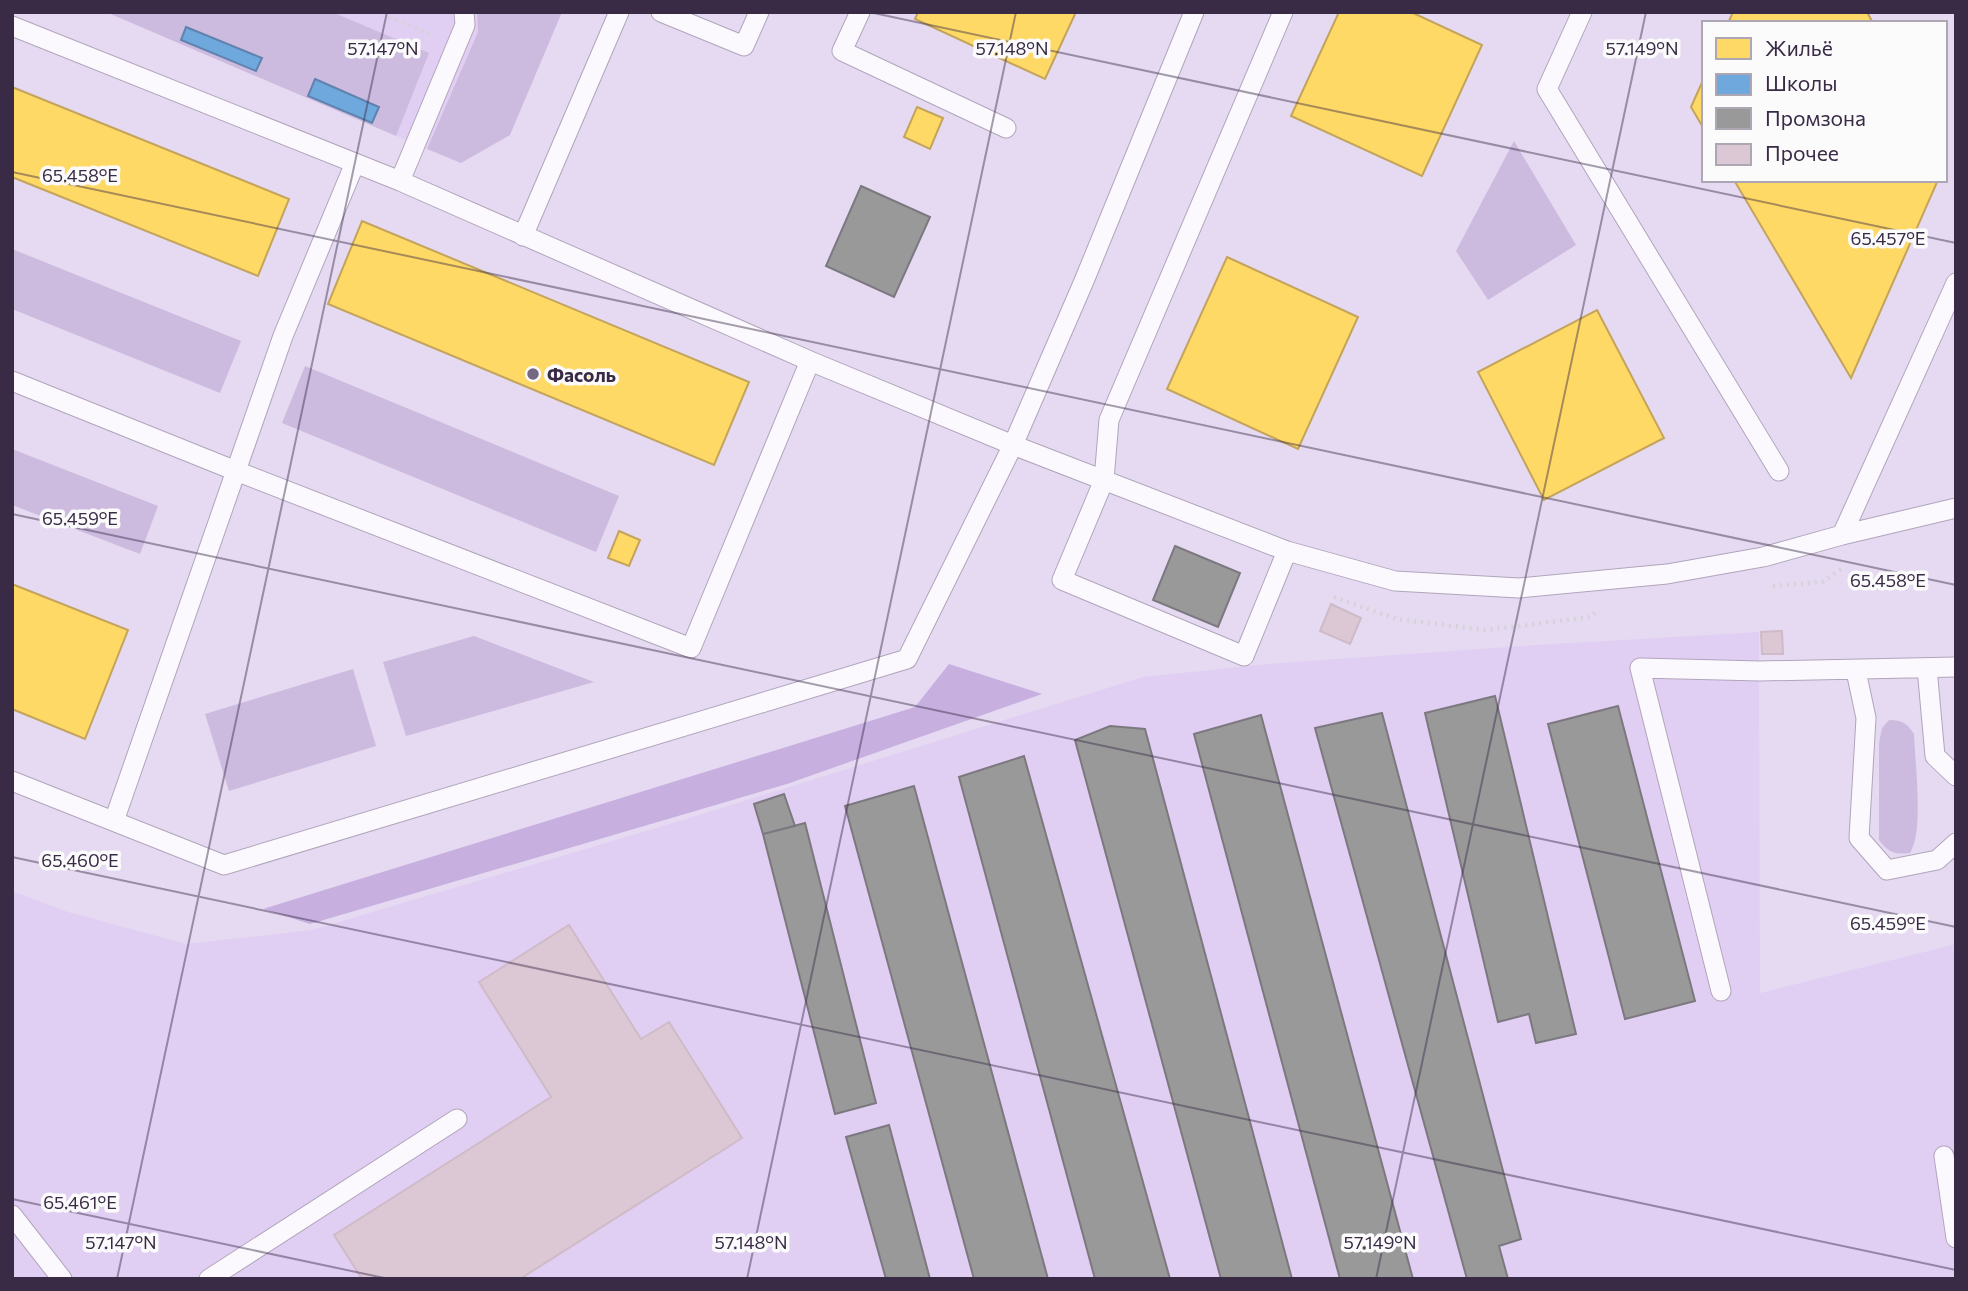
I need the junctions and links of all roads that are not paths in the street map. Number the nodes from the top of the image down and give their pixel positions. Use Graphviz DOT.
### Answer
graph roads {
  1 [pos="464,12"];
  2 [pos="619,12"];
  3 [pos="661,12"];
  4 [pos="759,12"];
  5 [pos="860,12"];
  6 [pos="1194,12"];
  7 [pos="1283,12"];
  8 [pos="1582,12"];
  9 [pos="12,26"];
  10 [pos="1006,128"];
  11 [pos="355,163"];
  12 [pos="400,181"];
  13 [pos="523,236"];
  14 [pos="1956,283"];
  15 [pos="810,361"];
  16 [pos="12,381"];
  17 [pos="1013,445"];
  18 [pos="236,471"];
  19 [pos="1779,471"];
  20 [pos="1104,480"];
  21 [pos="1956,508"];
  22 [pos="1842,535"];
  23 [pos="1287,551"];
  24 [pos="1956,667"];
  25 [pos="1927,668"];
  26 [pos="1856,671"];
  27 [pos="1956,776"];
  28 [pos="12,781"];
  29 [pos="114,821"];
  30 [pos="1956,844"];
  31 [pos="1721,991"];
  32 [pos="457,1119"];
  33 [pos="1944,1156"];
  34 [pos="12,1215"];
  35 [pos="1956,1238"];
  36 [pos="62,1279"];
  37 [pos="209,1279"];
  1 -- 12 [label="lane"];
  2 -- 13 [label="lane"];
  3 -- 4 [label="lane"];
  5 -- 10 [label="lane"];
  6 -- 17 [label="lane"];
  7 -- 20 [label="lane"];
  8 -- 19 [label="lane"];
  9 -- 11 [label="lane"];
  11 -- 12 [label="lane"];
  11 -- 18 [label="lane"];
  12 -- 13 [label="lane"];
  13 -- 15 [label="lane"];
  14 -- 22 [label="lane"];
  15 -- 17 [label="lane"];
  15 -- 18 [label="lane"];
  16 -- 18 [label="lane"];
  17 -- 20 [label="lane"];
  17 -- 29 [label="lane"];
  18 -- 29 [label="lane"];
  20 -- 23 [label="lane"];
  20 -- 23 [label="lane"];
  21 -- 22 [label="lane"];
  22 -- 23 [label="lane"];
  24 -- 25 [label="lane"];
  25 -- 26 [label="lane"];
  25 -- 27 [label="lane"];
  26 -- 30 [label="lane"];
  26 -- 31 [label="lane"];
  28 -- 29 [label="lane"];
  32 -- 37 [label="lane"];
  33 -- 35 [label="lane"];
  34 -- 36 [label="lane"];
}
